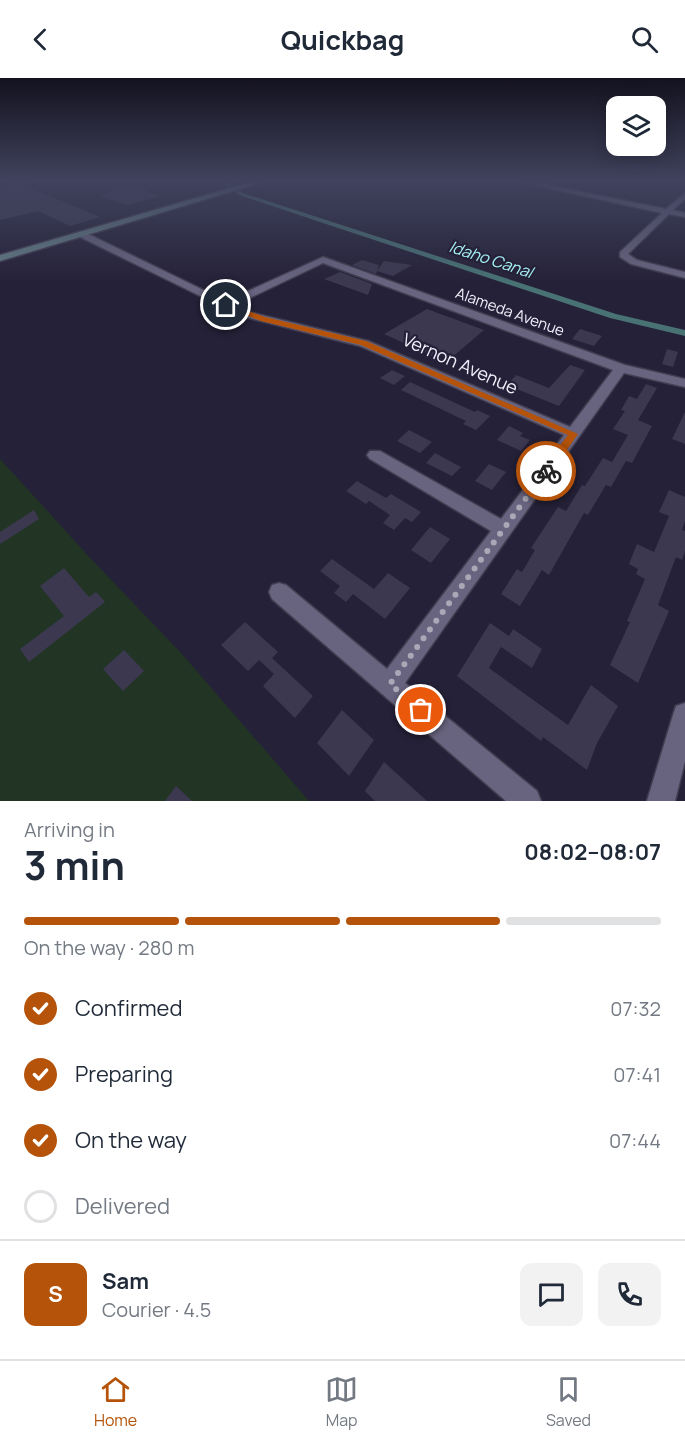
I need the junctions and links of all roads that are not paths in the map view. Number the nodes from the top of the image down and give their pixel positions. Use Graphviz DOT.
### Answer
graph roads {
  1 [pos="148,215"];
  2 [pos="664,215"];
  3 [pos="81,234"];
  4 [pos="0,258"];
  5 [pos="685,275"];
  6 [pos="226,305"];
  7 [pos="621,368"];
  8 [pos="685,383"];
  9 [pos="574,434"];
  10 [pos="375,455"];
  11 [pos="503,529"];
  12 [pos="279,592"];
  13 [pos="390,684"];
  14 [pos="685,715"];
  15 [pos="528,801"];
  16 [pos="661,801"];
  1 -- 3 [label="main road"];
  2 -- 5 [label="street"];
  3 -- 4 [label="main road"];
  3 -- 6 [label="street, Vernon Avenue"];
  6 -- 7 [label="street, Alameda Avenue"];
  6 -- 9 [label="street, Vernon Avenue"];
  7 -- 8 [label="street, Alameda Avenue"];
  7 -- 9 [label="street"];
  9 -- 11 [label="street"];
  10 -- 11 [label="street"];
  11 -- 13 [label="street"];
  12 -- 13 [label="street"];
  13 -- 15 [label="street"];
  14 -- 16 [label="street"];
}
